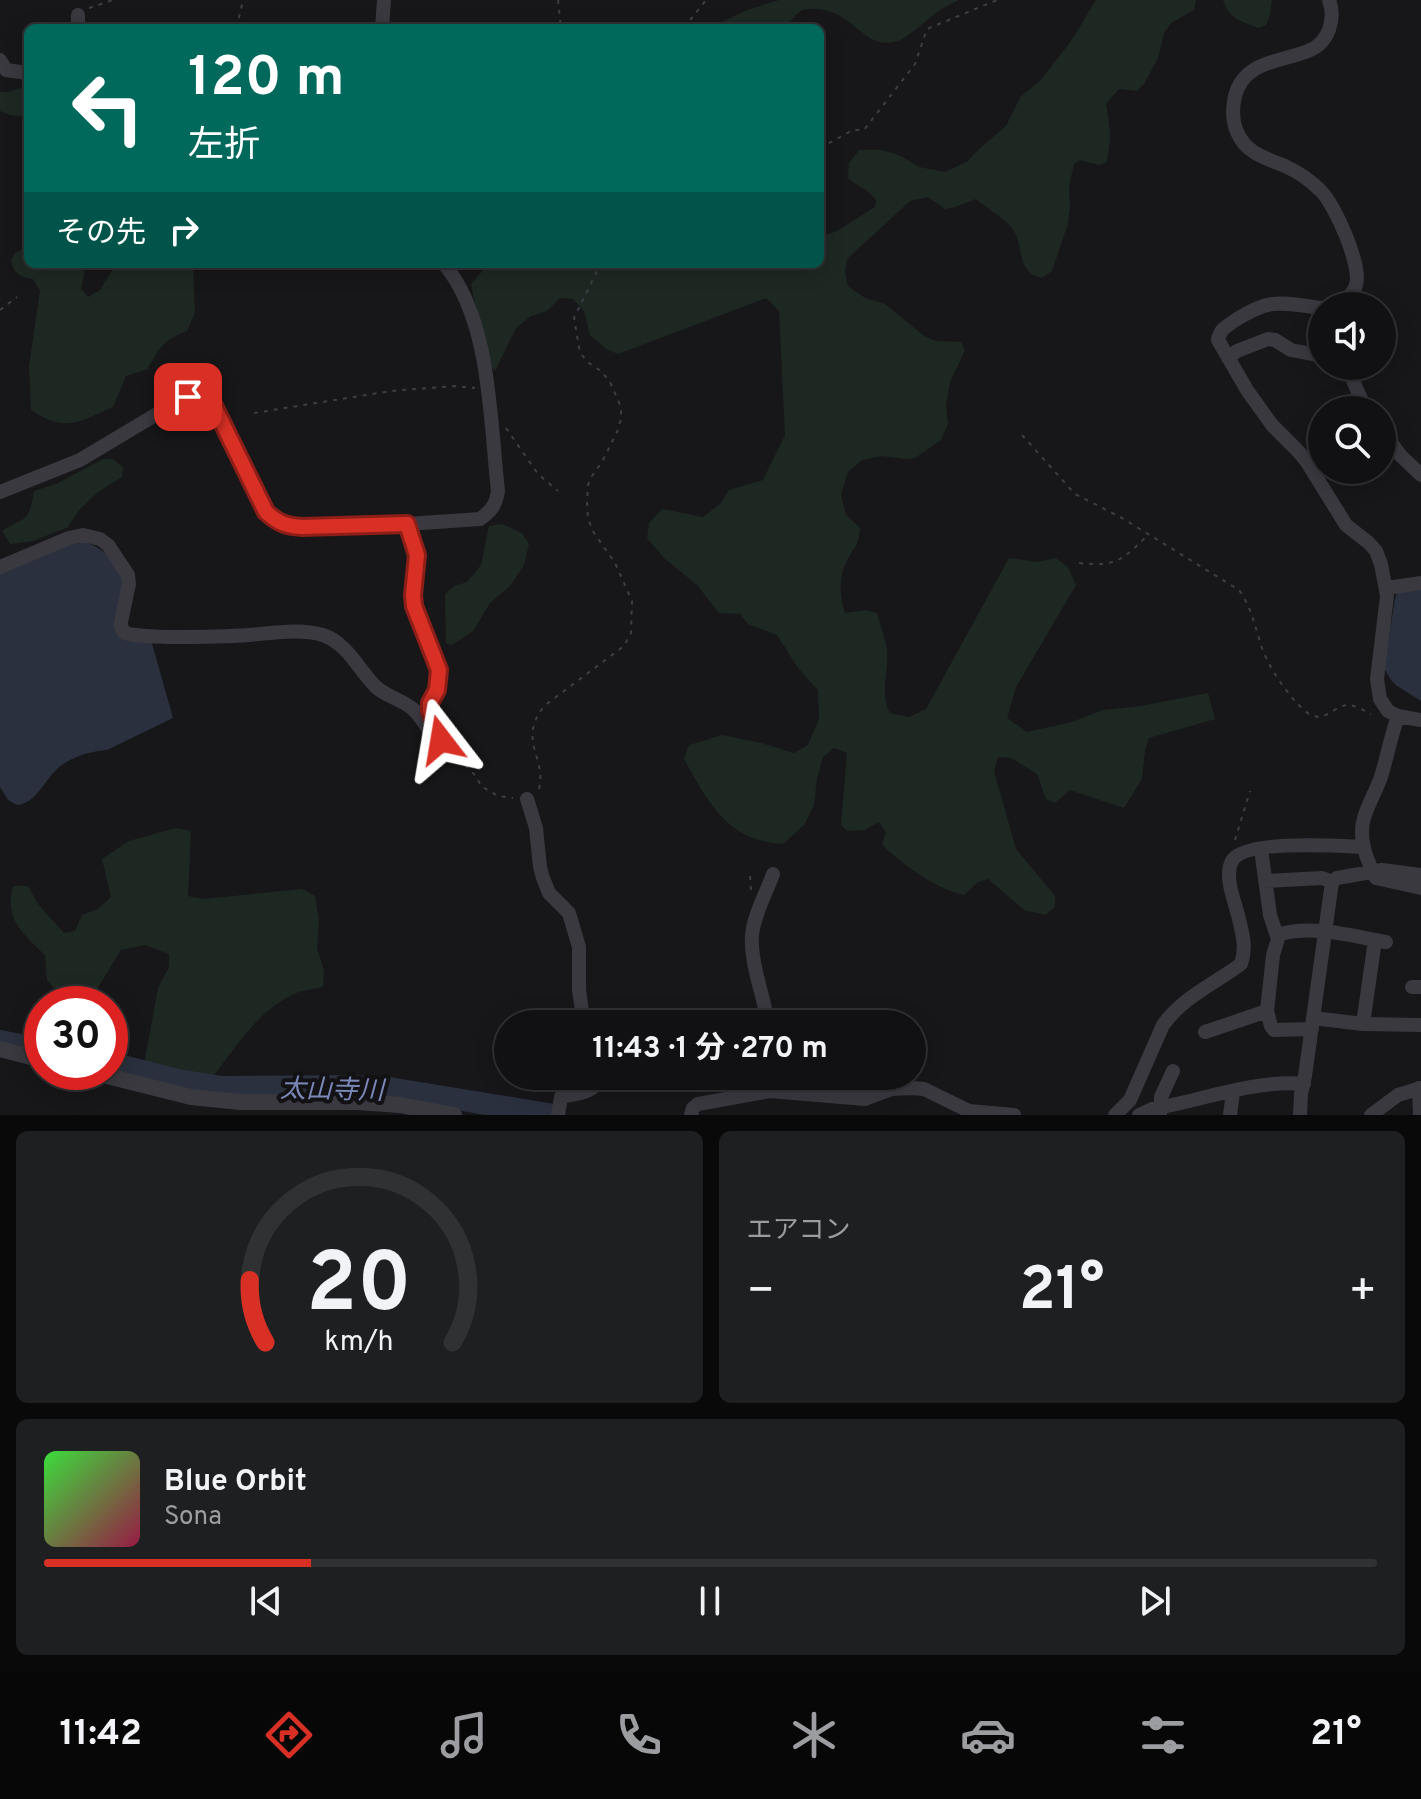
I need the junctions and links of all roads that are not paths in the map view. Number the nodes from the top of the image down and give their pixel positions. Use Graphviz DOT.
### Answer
graph roads {
  1 [pos="384,0"];
  2 [pos="1329,0"];
  3 [pos="382,24"];
  4 [pos="0,60"];
  5 [pos="24,72"];
  6 [pos="446,268"];
  7 [pos="1353,292"];
  8 [pos="1308,305"];
  9 [pos="1308,353"];
  10 [pos="1228,358"];
  11 [pos="1396,449"];
  12 [pos="1421,475"];
  13 [pos="0,492"];
  14 [pos="407,524"];
  15 [pos="0,567"];
  16 [pos="1421,583"];
  17 [pos="1387,588"];
  18 [pos="1393,714"];
  19 [pos="1421,720"];
  20 [pos="527,799"];
  21 [pos="1364,847"];
  22 [pos="1261,849"];
  23 [pos="1373,871"];
  24 [pos="773,874"];
  25 [pos="1421,875"];
  26 [pos="1265,881"];
  27 [pos="1332,882"];
  28 [pos="1421,888"];
  29 [pos="1324,933"];
  30 [pos="1277,935"];
  31 [pos="582,1010"];
  32 [pos="765,1010"];
  33 [pos="1267,1011"];
  34 [pos="1312,1024"];
  35 [pos="1363,1024"];
  36 [pos="1421,1025"];
  37 [pos="1205,1032"];
  38 [pos="0,1049"];
  39 [pos="24,1055"];
  40 [pos="1173,1071"];
  41 [pos="128,1081"];
  42 [pos="1304,1084"];
  43 [pos="1420,1088"];
  44 [pos="590,1090"];
  45 [pos="748,1090"];
  46 [pos="808,1090"];
  47 [pos="889,1090"];
  48 [pos="926,1090"];
  49 [pos="1233,1092"];
  50 [pos="1160,1111"];
  51 [pos="558,1114"];
  52 [pos="999,1114"];
  53 [pos="454,1115"];
  54 [pos="691,1115"];
  55 [pos="1014,1115"];
  56 [pos="1115,1115"];
  57 [pos="1139,1115"];
  58 [pos="1230,1115"];
  59 [pos="1300,1115"];
  60 [pos="1371,1115"];
  61 [pos="1420,1115"];
  1 -- 3 [label="street"];
  2 -- 7 [label="street"];
  4 -- 5 [label="street"];
  6 -- 14 [label="street"];
  8 -- 10 [label="street"];
  9 -- 10 [label="street"];
  10 -- 17 [label="street"];
  11 -- 12 [label="street"];
  13 -- 14 [label="street"];
  14 -- 15 [label="street"];
  16 -- 17 [label="street"];
  17 -- 18 [label="street"];
  18 -- 19 [label="street"];
  18 -- 21 [label="street"];
  20 -- 31 [label="street"];
  21 -- 22 [label="street"];
  21 -- 23 [label="street"];
  22 -- 26 [label="street"];
  22 -- 56 [label="street"];
  23 -- 25 [label="street"];
  23 -- 27 [label="street"];
  23 -- 28 [label="street"];
  24 -- 32 [label="street"];
  26 -- 27 [label="street"];
  26 -- 30 [label="street"];
  27 -- 29 [label="street"];
  29 -- 30 [label="street"];
  29 -- 34 [label="street"];
  29 -- 35 [label="street"];
  30 -- 33 [label="street"];
  33 -- 34 [label="street"];
  33 -- 37 [label="street"];
  34 -- 35 [label="street"];
  34 -- 42 [label="street"];
  35 -- 36 [label="street"];
  38 -- 39 [label="street"];
  40 -- 50 [label="street"];
  41 -- 53 [label="street"];
  42 -- 49 [label="street"];
  42 -- 59 [label="street"];
  43 -- 60 [label="street"];
  43 -- 61 [label="street"];
  44 -- 51 [label="street"];
  45 -- 54 [label="street"];
  46 -- 47 [label="street"];
  48 -- 52 [label="street"];
  49 -- 50 [label="street"];
  49 -- 58 [label="street"];
  50 -- 57 [label="street"];
  52 -- 55 [label="street"];
}
